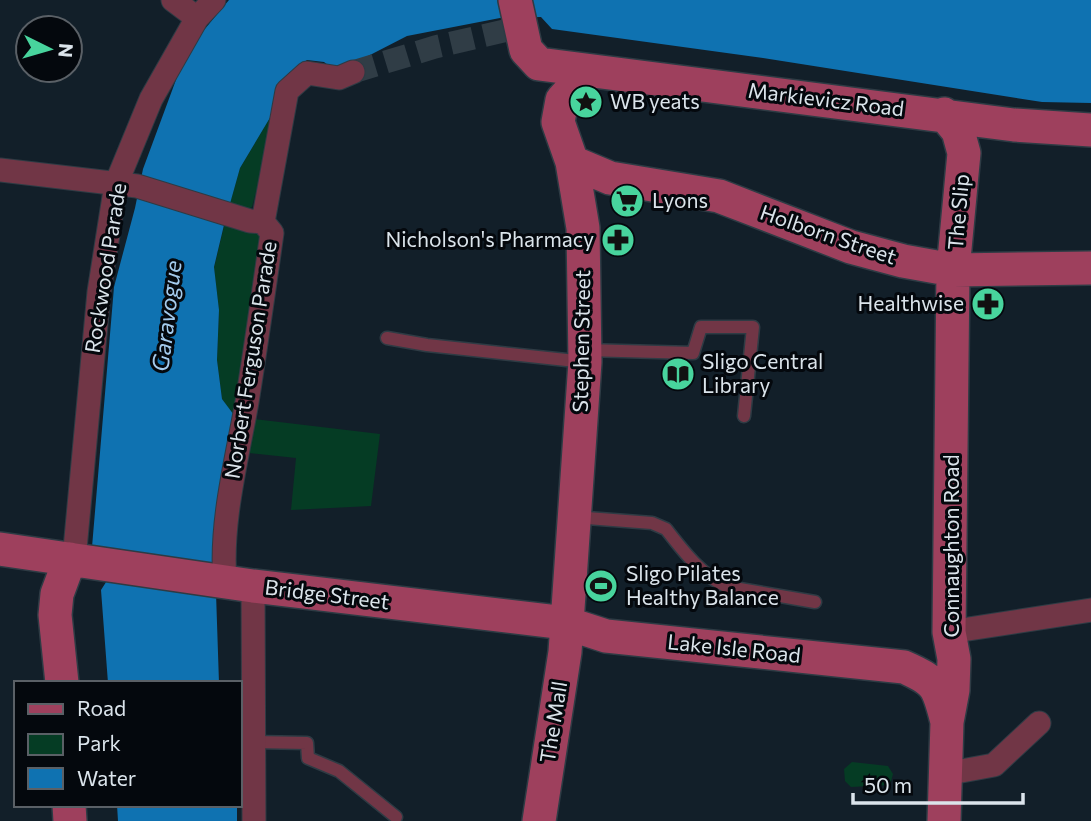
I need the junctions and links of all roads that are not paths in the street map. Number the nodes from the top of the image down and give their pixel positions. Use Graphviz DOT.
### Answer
graph roads {
  1 [pos="173,0"];
  2 [pos="214,0"];
  3 [pos="197,18"];
  4 [pos="516,20"];
  5 [pos="574,69"];
  6 [pos="353,72"];
  7 [pos="944,114"];
  8 [pos="1014,125"];
  9 [pos="1091,130"];
  10 [pos="964,153"];
  11 [pos="572,162"];
  12 [pos="0,170"];
  13 [pos="126,185"];
  14 [pos="256,221"];
  15 [pos="1091,268"];
  16 [pos="953,270"];
  17 [pos="387,338"];
  18 [pos="585,356"];
  19 [pos="744,416"];
  20 [pos="574,517"];
  21 [pos="0,549"];
  22 [pos="79,561"];
  23 [pos="233,583"];
  24 [pos="815,601"];
  25 [pos="1091,610"];
  26 [pos="566,623"];
  27 [pos="949,632"];
  28 [pos="904,667"];
  29 [pos="61,681"];
  30 [pos="947,722"];
  31 [pos="1039,723"];
  32 [pos="254,742"];
  33 [pos="945,774"];
  34 [pos="396,817"];
  35 [pos="254,821"];
  36 [pos="539,821"];
  37 [pos="944,821"];
  1 -- 3 [label="street"];
  2 -- 3 [label="street, Rockwood Parade"];
  3 -- 13 [label="street, Rockwood Parade"];
  4 -- 5 [label="main road, Markievicz Road"];
  5 -- 7 [label="main road, Markievicz Road"];
  5 -- 11 [label="main road, Stephen Street"];
  6 -- 14 [label="street, Norbert Ferguson Parade"];
  7 -- 8 [label="main road, Markievicz Road"];
  7 -- 10 [label="main road, The Slip"];
  8 -- 9 [label="main road, Markievicz Road"];
  8 -- 10 [label="main road, The Slip"];
  10 -- 16 [label="main road, The Slip"];
  11 -- 16 [label="main road, Holborn Street"];
  11 -- 18 [label="main road, Stephen Street"];
  12 -- 13 [label="street"];
  13 -- 14 [label="street"];
  13 -- 22 [label="street, Rockwood Parade"];
  14 -- 23 [label="street, Norbert Ferguson Parade"];
  15 -- 16 [label="main road, Holborn Street"];
  16 -- 27 [label="main road, Connaughton Road"];
  17 -- 18 [label="lane"];
  18 -- 19 [label="lane"];
  18 -- 20 [label="main road, Stephen Street"];
  20 -- 24 [label="lane"];
  20 -- 26 [label="main road, Stephen Street"];
  21 -- 22 [label="main road, Bridge Street"];
  22 -- 23 [label="main road, Bridge Street"];
  22 -- 29 [label="main road"];
  23 -- 26 [label="main road, Bridge Street"];
  23 -- 32 [label="street, Norbert Ferguson Parade"];
  25 -- 27 [label="street"];
  26 -- 28 [label="main road, Lake Isle Road"];
  26 -- 36 [label="main road, The Mall"];
  27 -- 28 [label="main road"];
  27 -- 30 [label="main road, Connaughton Road"];
  28 -- 30 [label="main road, Lake Isle Road"];
  30 -- 33 [label="main road, Connaughton Road"];
  31 -- 33 [label="street"];
  32 -- 34 [label="lane"];
  32 -- 35 [label="street, Norbert Ferguson Parade"];
  33 -- 37 [label="main road, Connaughton Road"];
}
